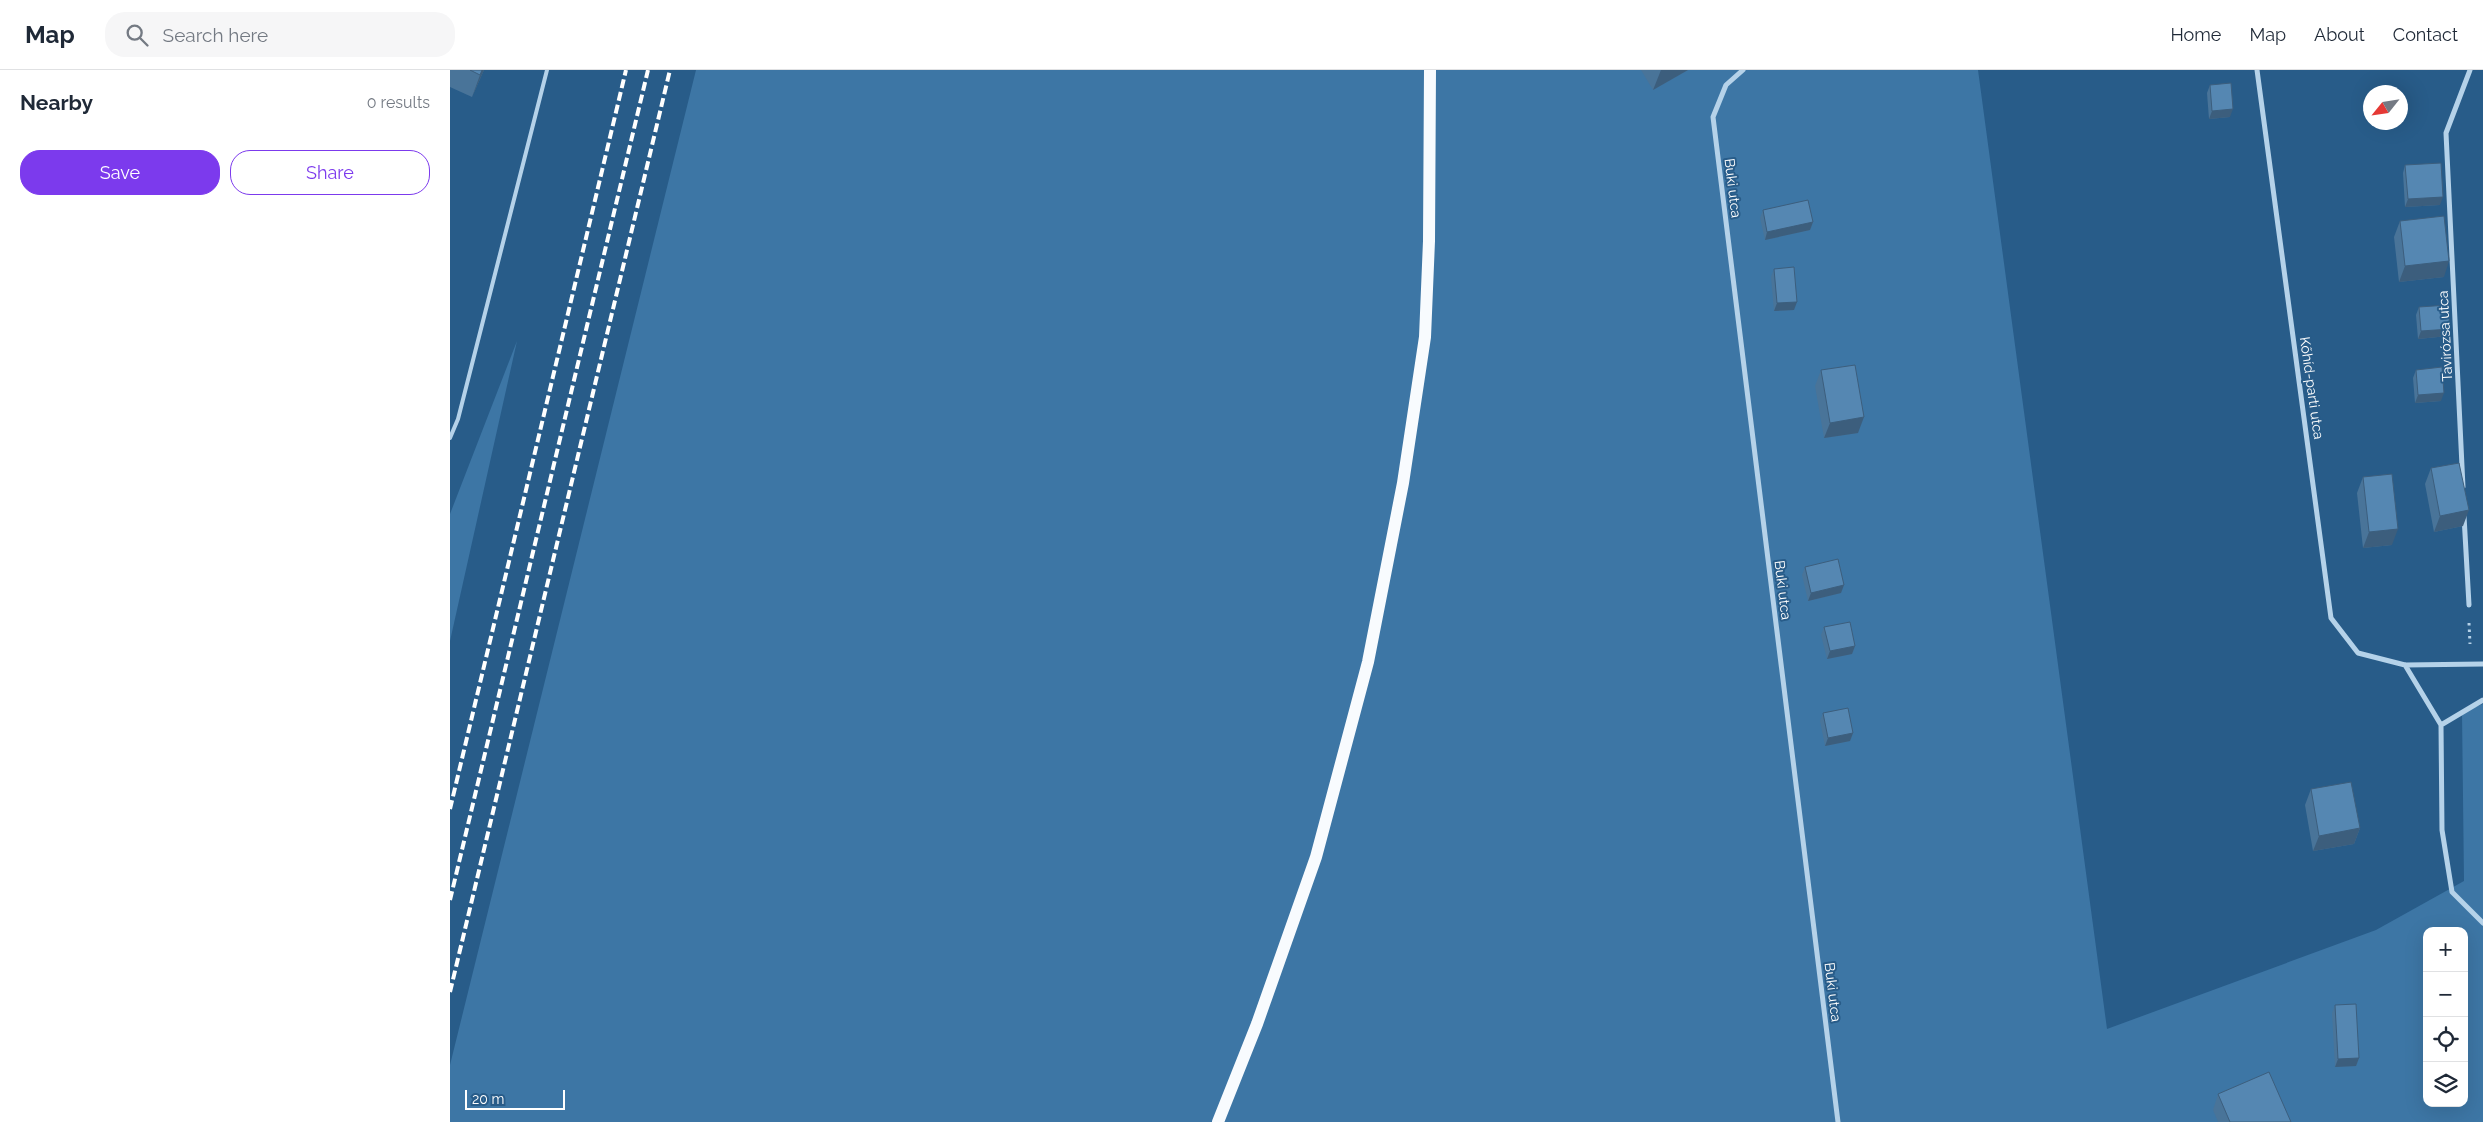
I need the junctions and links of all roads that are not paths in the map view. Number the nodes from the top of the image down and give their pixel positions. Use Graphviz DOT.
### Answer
graph roads {
  1 [pos="547,70"];
  2 [pos="1430,70"];
  3 [pos="1743,70"];
  4 [pos="2257,70"];
  5 [pos="2470,70"];
  6 [pos="450,438"];
  7 [pos="2464,497"];
  8 [pos="2464,506"];
  9 [pos="2469,605"];
  10 [pos="2404,664"];
  11 [pos="2483,664"];
  12 [pos="2483,700"];
  13 [pos="2441,725"];
  14 [pos="2483,923"];
  15 [pos="1218,1122"];
  16 [pos="1838,1122"];
  1 -- 6 [label="lane"];
  2 -- 15 [label="main road"];
  3 -- 16 [label="street, Buki utca"];
  4 -- 10 [label="street, Kőhíd-parti utca"];
  5 -- 7 [label="street, Tavirózsa utca"];
  8 -- 9 [label="street"];
  10 -- 11 [label="street, Kőhíd-parti utca"];
  10 -- 13 [label="street"];
  12 -- 13 [label="street"];
  13 -- 14 [label="street"];
}
